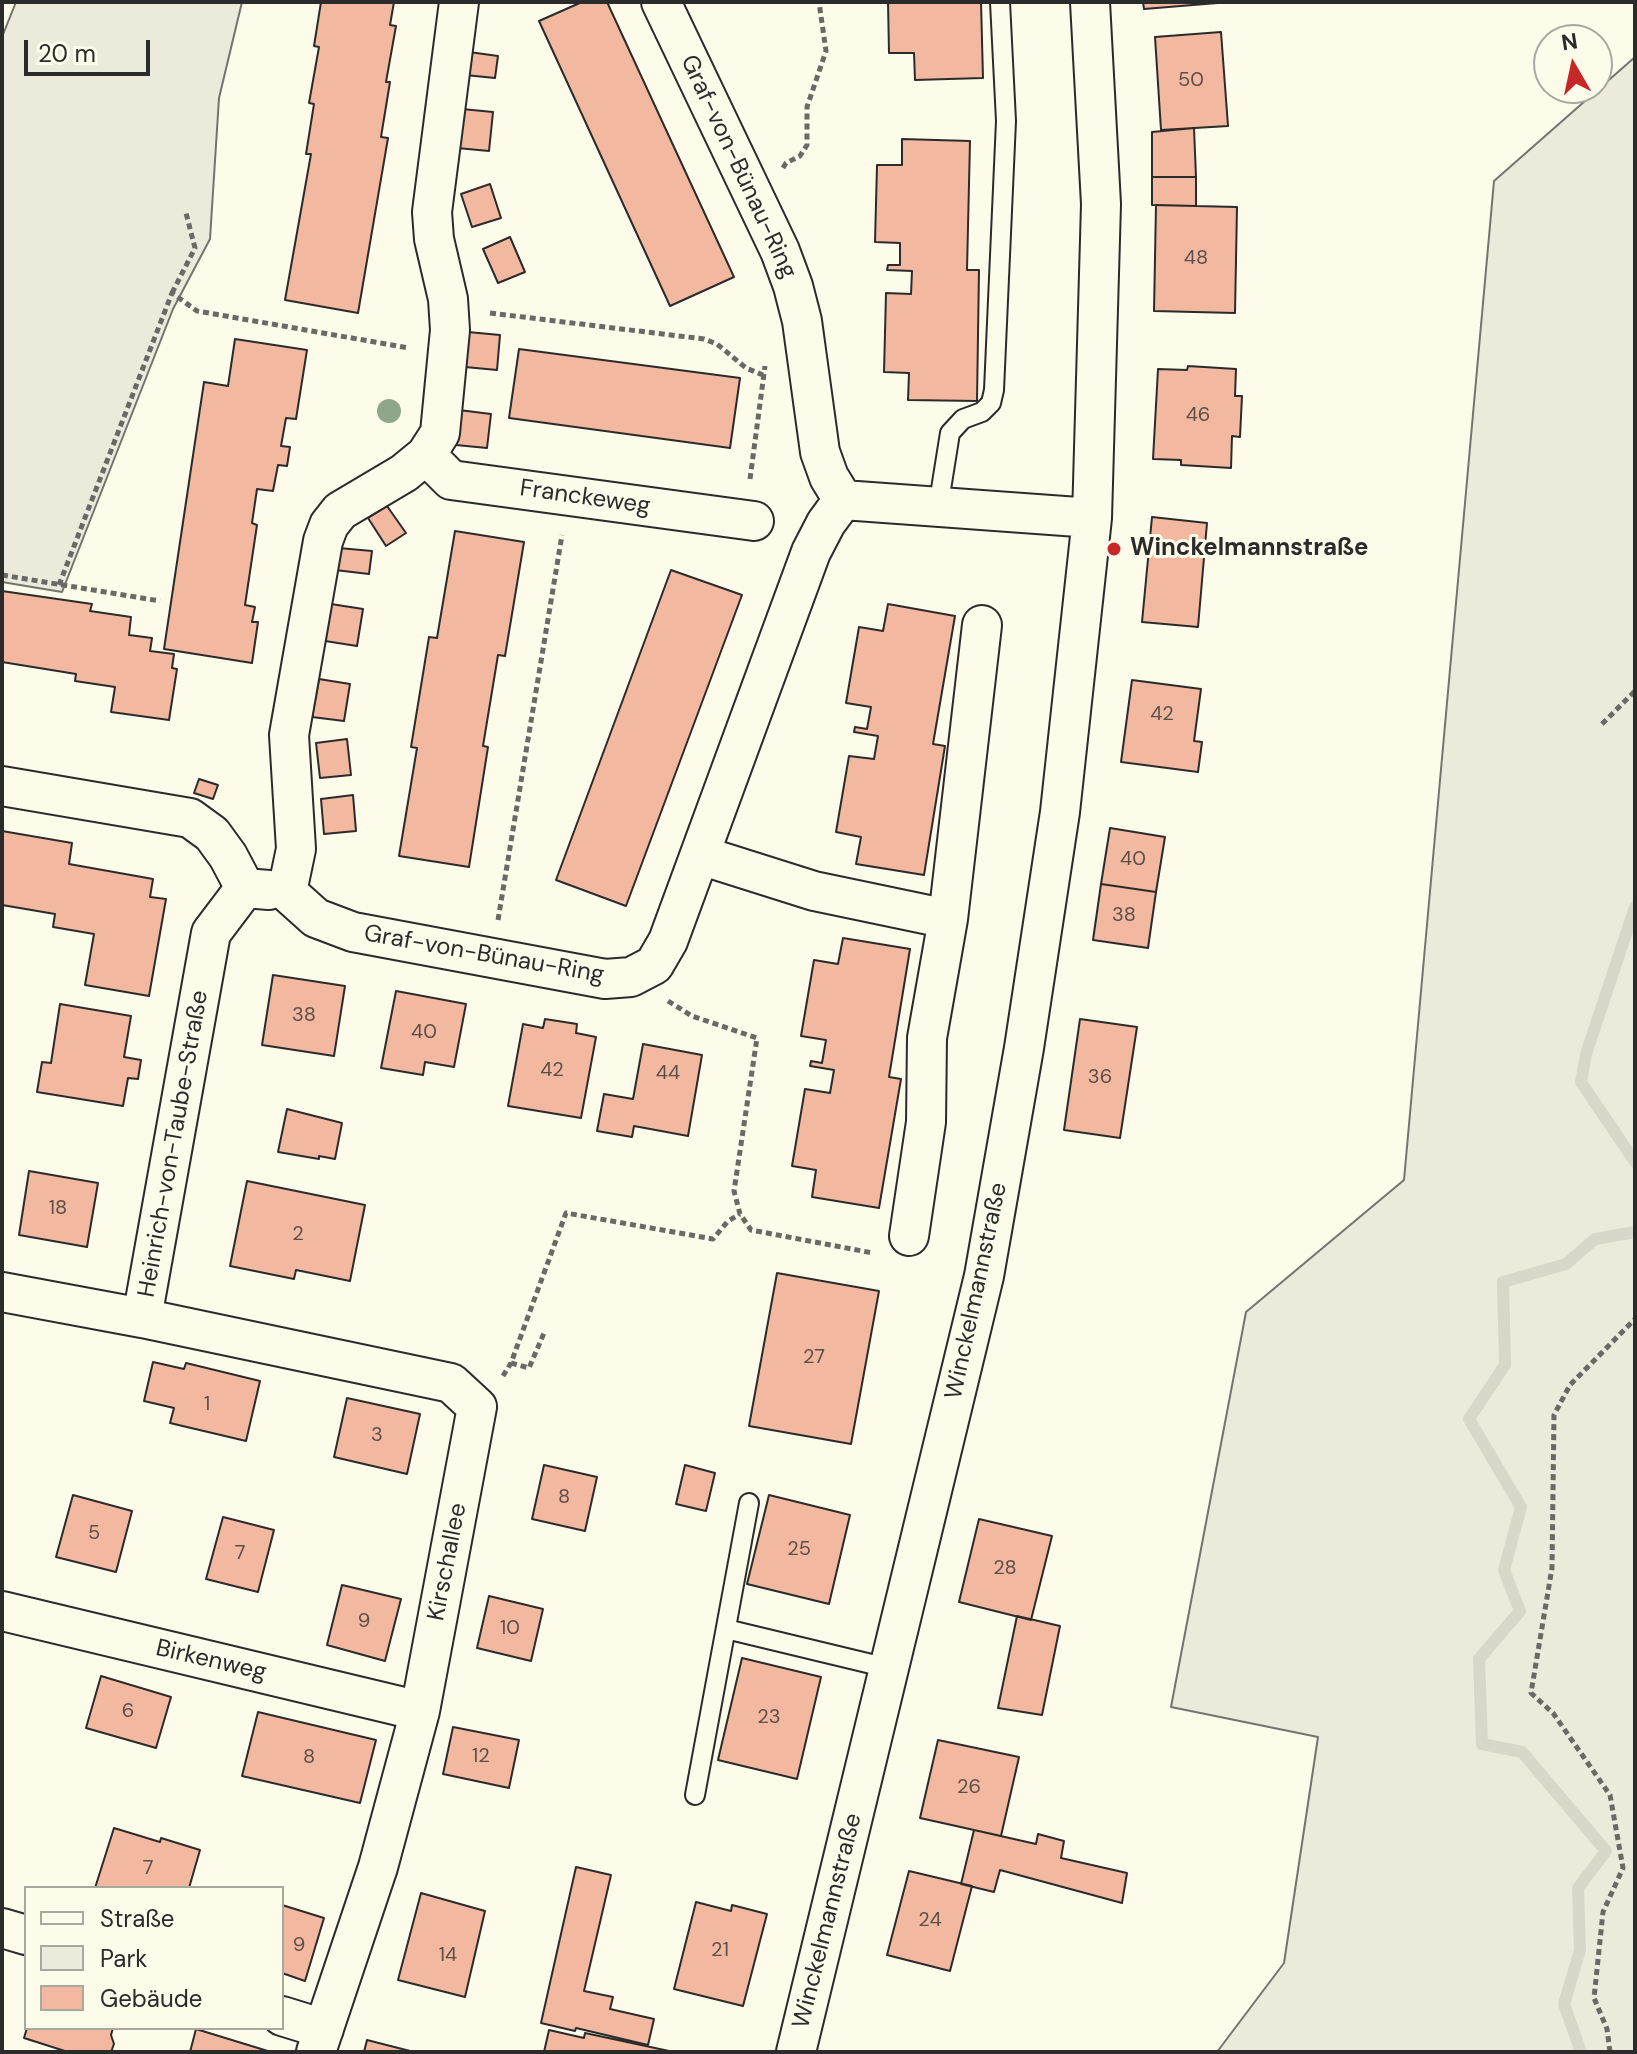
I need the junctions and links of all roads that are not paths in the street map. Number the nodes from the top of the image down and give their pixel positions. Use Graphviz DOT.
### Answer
graph roads {
  1 [pos="459,2"];
  2 [pos="661,2"];
  3 [pos="1000,2"];
  4 [pos="1090,2"];
  5 [pos="426,455"];
  6 [pos="843,500"];
  7 [pos="938,508"];
  8 [pos="1092,518"];
  9 [pos="754,521"];
  10 [pos="982,625"];
  11 [pos="2,786"];
  12 [pos="700,855"];
  13 [pos="245,888"];
  14 [pos="287,892"];
  15 [pos="948,919"];
  16 [pos="909,1236"];
  17 [pos="2,1292"];
  18 [pos="142,1318"];
  19 [pos="749,1503"];
  20 [pos="2,1611"];
  21 [pos="726,1629"];
  22 [pos="888,1668"];
  23 [pos="420,1711"];
  24 [pos="695,1795"];
  25 [pos="2,1928"];
  26 [pos="24,1934"];
  27 [pos="284,2017"];
  28 [pos="320,2040"];
  29 [pos="796,2052"];
  1 -- 5 [label="street"];
  2 -- 6 [label="street, Graf-von-Bünau-Ring"];
  3 -- 7 [label="lane"];
  4 -- 8 [label="street, Winckelmannstraße"];
  5 -- 9 [label="street, Franckeweg"];
  5 -- 14 [label="street"];
  6 -- 7 [label="street"];
  6 -- 12 [label="street, Graf-von-Bünau-Ring"];
  7 -- 8 [label="street"];
  8 -- 22 [label="street, Winckelmannstraße"];
  10 -- 15 [label="street"];
  11 -- 13 [label="street"];
  12 -- 14 [label="street, Graf-von-Bünau-Ring"];
  12 -- 15 [label="street"];
  13 -- 14 [label="street"];
  13 -- 18 [label="street, Heinrich-von-Taube-Straße"];
  15 -- 16 [label="street"];
  17 -- 18 [label="street, Heinrich-von-Taube-Straße"];
  18 -- 23 [label="street, Kirschallee"];
  19 -- 21 [label="lane"];
  20 -- 23 [label="street, Birkenweg"];
  21 -- 22 [label="lane"];
  21 -- 24 [label="lane"];
  22 -- 29 [label="street, Winckelmannstraße"];
  23 -- 28 [label="street, Kirschallee"];
  25 -- 26 [label="street"];
  27 -- 28 [label="street"];
}
